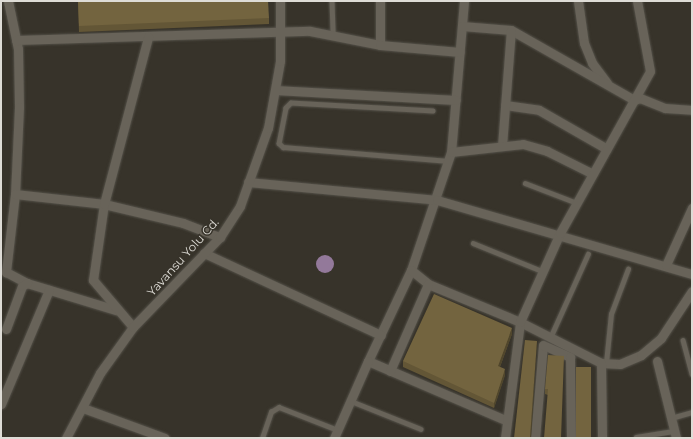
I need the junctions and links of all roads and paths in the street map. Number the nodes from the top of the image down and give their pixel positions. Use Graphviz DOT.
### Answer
graph roads {
  1 [pos="8,1"];
  2 [pos="280,1"];
  3 [pos="332,1"];
  4 [pos="380,1"];
  5 [pos="464,1"];
  6 [pos="578,1"];
  7 [pos="637,1"];
  8 [pos="462,26"];
  9 [pos="511,30"];
  10 [pos="280,34"];
  11 [pos="333,34"];
  12 [pos="148,37"];
  13 [pos="16,40"];
  14 [pos="380,45"];
  15 [pos="460,52"];
  16 [pos="611,87"];
  17 [pos="274,90"];
  18 [pos="456,100"];
  19 [pos="634,100"];
  20 [pos="505,105"];
  21 [pos="692,110"];
  22 [pos="433,111"];
  23 [pos="502,146"];
  24 [pos="607,149"];
  25 [pos="452,152"];
  26 [pos="448,161"];
  27 [pos="593,174"];
  28 [pos="248,182"];
  29 [pos="525,183"];
  30 [pos="15,194"];
  31 [pos="438,200"];
  32 [pos="577,203"];
  33 [pos="104,204"];
  34 [pos="692,208"];
  35 [pos="560,233"];
  36 [pos="220,237"];
  37 [pos="473,243"];
  38 [pos="204,253"];
  39 [pos="588,254"];
  40 [pos="666,264"];
  41 [pos="628,269"];
  42 [pos="411,270"];
  43 [pos="542,271"];
  44 [pos="692,274"];
  45 [pos="27,283"];
  46 [pos="428,284"];
  47 [pos="49,290"];
  48 [pos="692,291"];
  49 [pos="116,310"];
  50 [pos="520,322"];
  51 [pos="133,327"];
  52 [pos="6,329"];
  53 [pos="381,335"];
  54 [pos="550,338"];
  55 [pos="683,340"];
  56 [pos="368,361"];
  57 [pos="657,362"];
  58 [pos="604,363"];
  59 [pos="390,371"];
  60 [pos="692,374"];
  61 [pos="350,401"];
  62 [pos="1,404"];
  63 [pos="83,408"];
  64 [pos="692,412"];
  65 [pos="671,418"];
  66 [pos="507,421"];
  67 [pos="421,429"];
  68 [pos="336,434"];
  69 [pos="676,434"];
  70 [pos="636,437"];
  71 [pos="66,438"];
  72 [pos="165,438"];
  73 [pos="262,438"];
  74 [pos="506,438"];
  75 [pos="535,438"];
  76 [pos="571,438"];
  77 [pos="602,438"];
  1 -- 13 [label="street"];
  2 -- 10 [label="street, Yavansu Yolu Cd."];
  3 -- 11 [label="lane"];
  4 -- 14 [label="street"];
  5 -- 8 [label="street"];
  6 -- 16 [label="street"];
  7 -- 19 [label="street"];
  8 -- 9 [label="street"];
  8 -- 15 [label="street"];
  9 -- 16 [label="street"];
  9 -- 20 [label="street"];
  10 -- 11 [label="street"];
  10 -- 12 [label="street"];
  10 -- 17 [label="street, Yavansu Yolu Cd."];
  11 -- 14 [label="street"];
  12 -- 13 [label="street"];
  12 -- 33 [label="street"];
  13 -- 30 [label="street"];
  14 -- 15 [label="street"];
  15 -- 18 [label="street"];
  16 -- 19 [label="street"];
  17 -- 18 [label="street"];
  17 -- 28 [label="street, Yavansu Yolu Cd."];
  18 -- 25 [label="street"];
  19 -- 21 [label="street"];
  19 -- 24 [label="street"];
  20 -- 23 [label="street"];
  20 -- 24 [label="street"];
  22 -- 26 [label="lane"];
  23 -- 25 [label="street"];
  23 -- 27 [label="street"];
  24 -- 27 [label="street"];
  25 -- 26 [label="street"];
  26 -- 31 [label="street"];
  27 -- 32 [label="street"];
  28 -- 31 [label="street"];
  28 -- 36 [label="street, Yavansu Yolu Cd."];
  29 -- 32 [label="lane"];
  30 -- 33 [label="street"];
  30 -- 45 [label="street"];
  31 -- 35 [label="street"];
  31 -- 42 [label="street"];
  32 -- 35 [label="street"];
  33 -- 36 [label="street"];
  33 -- 49 [label="street"];
  34 -- 40 [label="street"];
  35 -- 40 [label="street"];
  35 -- 43 [label="street"];
  36 -- 38 [label="street, Yavansu Yolu Cd."];
  37 -- 43 [label="lane"];
  38 -- 51 [label="street, Yavansu Yolu Cd."];
  38 -- 53 [label="street"];
  39 -- 54 [label="lane"];
  40 -- 44 [label="street"];
  41 -- 58 [label="lane"];
  42 -- 46 [label="street"];
  42 -- 53 [label="street"];
  43 -- 50 [label="street"];
  45 -- 47 [label="street"];
  45 -- 52 [label="street"];
  46 -- 50 [label="street"];
  46 -- 59 [label="street"];
  47 -- 49 [label="street"];
  47 -- 62 [label="street"];
  48 -- 58 [label="street"];
  49 -- 51 [label="street"];
  50 -- 54 [label="street"];
  50 -- 66 [label="street"];
  51 -- 63 [label="street, Yavansu Yolu Cd."];
  53 -- 56 [label="street"];
  54 -- 58 [label="street"];
  55 -- 60 [label="lane"];
  56 -- 59 [label="street"];
  56 -- 61 [label="street"];
  57 -- 65 [label="street"];
  58 -- 77 [label="street"];
  59 -- 66 [label="street"];
  61 -- 67 [label="lane"];
  61 -- 68 [label="street"];
  63 -- 71 [label="street, Yavansu Yolu Cd."];
  63 -- 72 [label="street"];
  64 -- 65 [label="lane"];
  65 -- 69 [label="street"];
  66 -- 74 [label="street"];
  68 -- 73 [label="lane"];
  69 -- 70 [label="lane"];
  75 -- 76 [label="street"];
}
